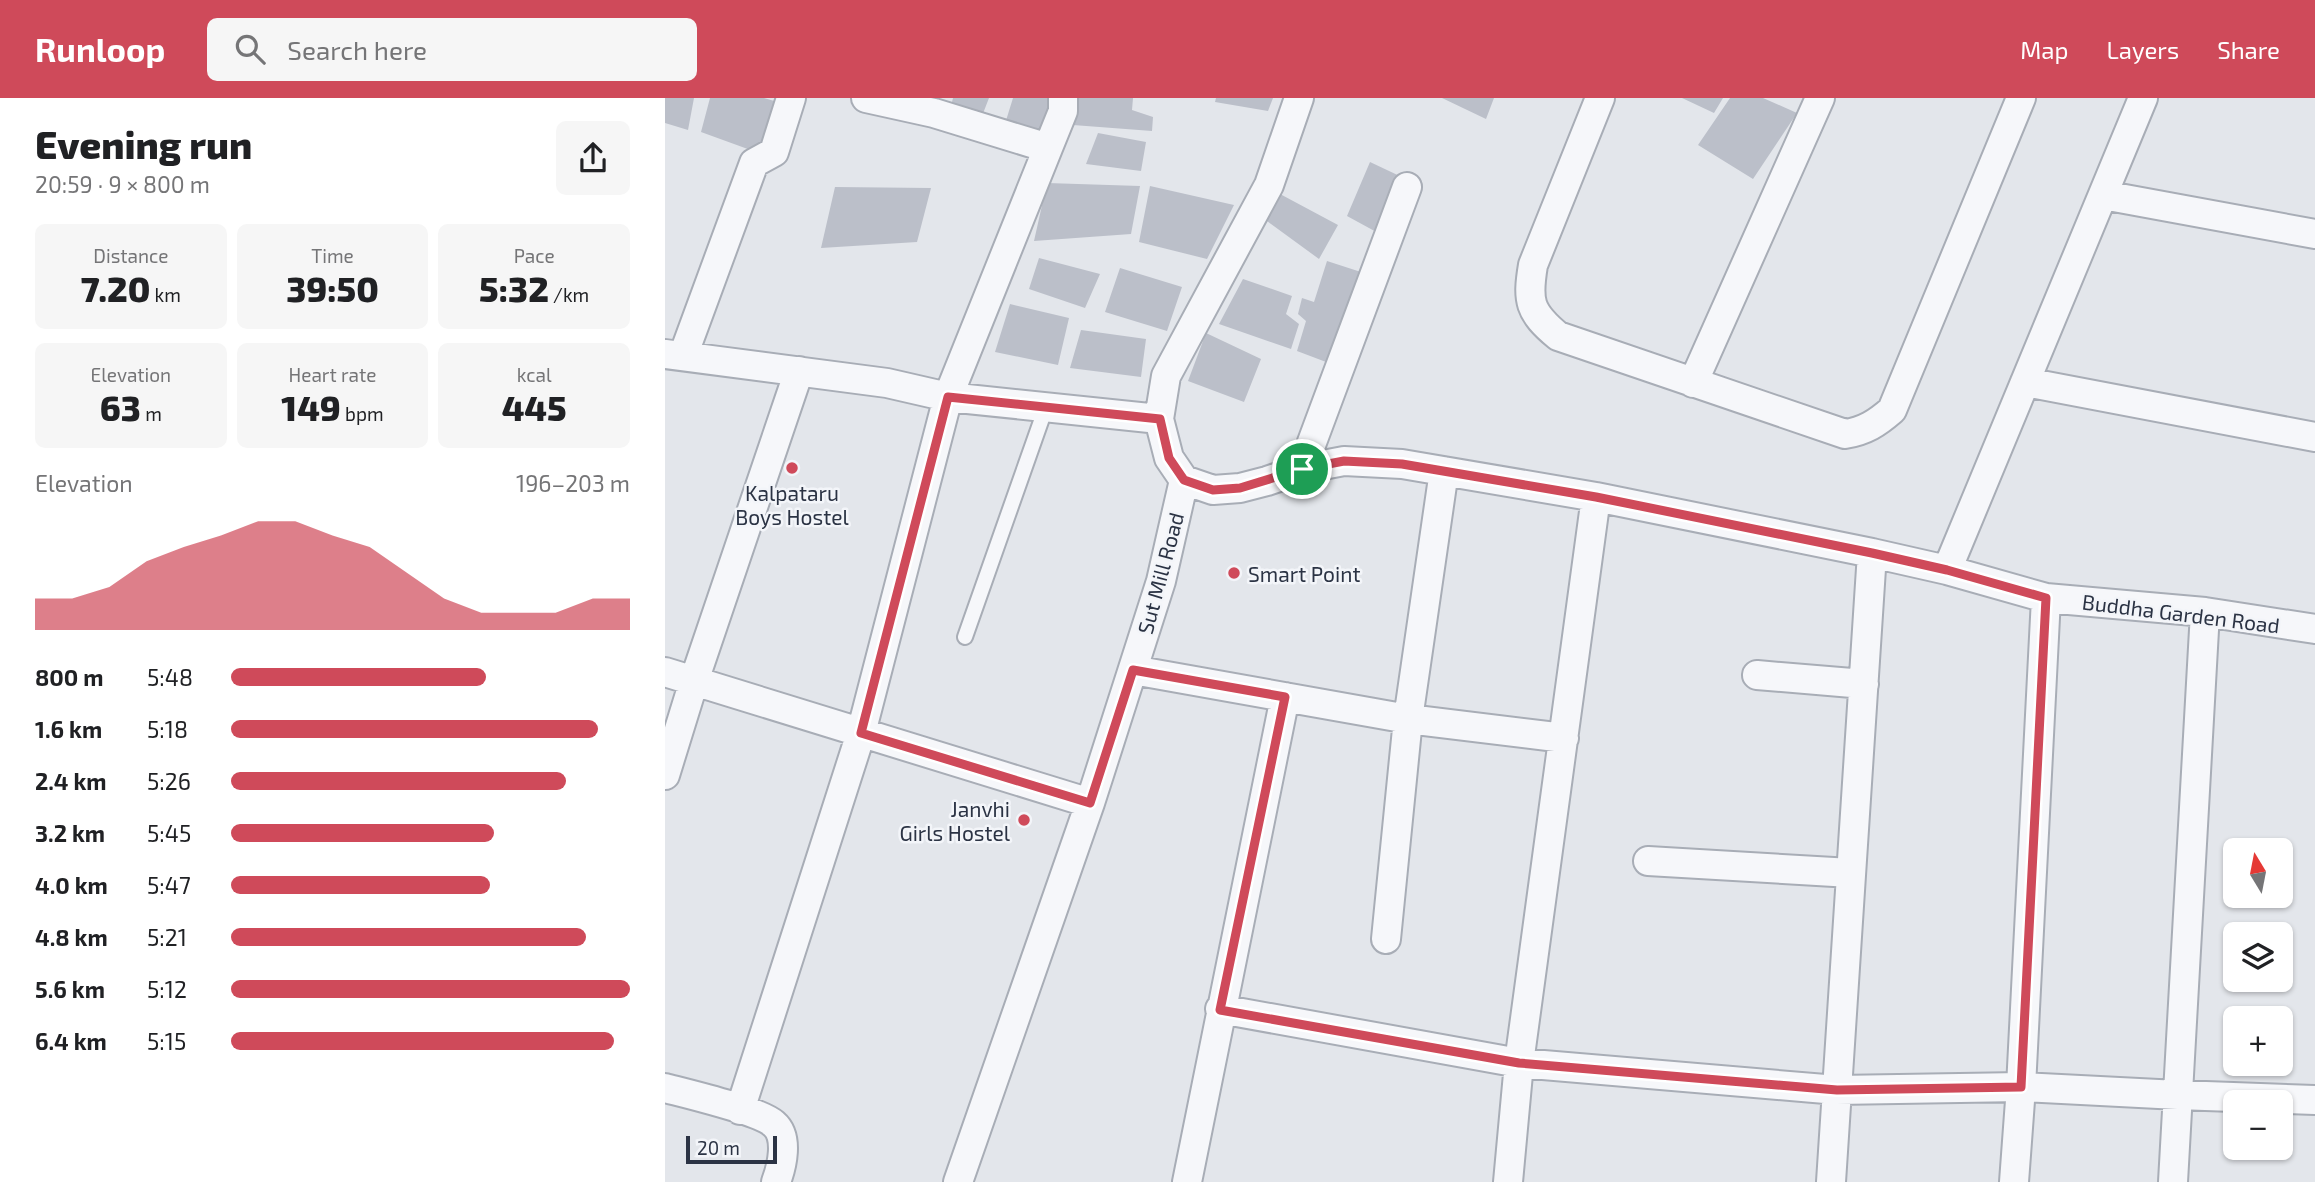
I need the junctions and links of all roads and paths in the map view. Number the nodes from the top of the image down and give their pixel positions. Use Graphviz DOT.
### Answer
graph roads {
  1 [pos="791,98"];
  2 [pos="866,98"];
  3 [pos="1063,98"];
  4 [pos="1299,98"];
  5 [pos="1600,98"];
  6 [pos="1820,98"];
  7 [pos="2021,98"];
  8 [pos="2143,98"];
  9 [pos="1048,148"];
  10 [pos="1406,187"];
  11 [pos="2103,195"];
  12 [pos="2315,234"];
  13 [pos="674,355"];
  14 [pos="799,371"];
  15 [pos="2025,382"];
  16 [pos="1693,383"];
  17 [pos="948,397"];
  18 [pos="1046,407"];
  19 [pos="1160,419"];
  20 [pos="2315,437"];
  21 [pos="1302,469"];
  22 [pos="1444,471"];
  23 [pos="1184,480"];
  24 [pos="1596,497"];
  25 [pos="1872,553"];
  26 [pos="1947,570"];
  27 [pos="2046,598"];
  28 [pos="2205,612"];
  29 [pos="2315,629"];
  30 [pos="965,637"];
  31 [pos="1133,670"];
  32 [pos="665,672"];
  33 [pos="1757,675"];
  34 [pos="694,681"];
  35 [pos="1864,684"];
  36 [pos="1285,697"];
  37 [pos="1408,719"];
  38 [pos="861,733"];
  39 [pos="1564,738"];
  40 [pos="665,775"];
  41 [pos="1090,803"];
  42 [pos="1648,861"];
  43 [pos="1851,873"];
  44 [pos="1386,939"];
  45 [pos="1220,1010"];
  46 [pos="1519,1063"];
  47 [pos="2021,1087"];
  48 [pos="665,1088"];
  49 [pos="1837,1090"];
  50 [pos="2178,1096"];
  51 [pos="2315,1100"];
  52 [pos="740,1110"];
  53 [pos="776,1182"];
  54 [pos="958,1182"];
  55 [pos="1187,1182"];
  56 [pos="1508,1182"];
  57 [pos="1831,1182"];
  58 [pos="2014,1182"];
  59 [pos="2173,1182"];
  1 -- 13 [label="street"];
  2 -- 9 [label="street"];
  3 -- 9 [label="street"];
  4 -- 19 [label="street"];
  5 -- 16 [label="street"];
  6 -- 16 [label="street"];
  7 -- 16 [label="street"];
  8 -- 11 [label="street"];
  9 -- 17 [label="street"];
  10 -- 21 [label="street"];
  11 -- 12 [label="street"];
  11 -- 15 [label="street"];
  13 -- 14 [label="street"];
  14 -- 17 [label="street"];
  14 -- 34 [label="street"];
  15 -- 20 [label="street"];
  15 -- 26 [label="street"];
  17 -- 18 [label="street"];
  17 -- 38 [label="street"];
  18 -- 19 [label="street"];
  18 -- 30 [label="lane"];
  19 -- 23 [label="street"];
  21 -- 22 [label="street, Buddha Garden Road"];
  21 -- 23 [label="street, Buddha Garden Road"];
  22 -- 24 [label="street, Buddha Garden Road"];
  22 -- 37 [label="street"];
  23 -- 31 [label="street, Sut Mill Road"];
  24 -- 25 [label="street, Buddha Garden Road"];
  24 -- 39 [label="street"];
  25 -- 26 [label="street, Buddha Garden Road"];
  25 -- 35 [label="street"];
  26 -- 27 [label="street, Buddha Garden Road"];
  27 -- 28 [label="street, Buddha Garden Road"];
  27 -- 47 [label="street"];
  28 -- 29 [label="street, Buddha Garden Road"];
  28 -- 50 [label="street"];
  31 -- 36 [label="street"];
  31 -- 41 [label="street, Sut Mill Road"];
  32 -- 34 [label="street"];
  33 -- 35 [label="street"];
  34 -- 38 [label="street"];
  34 -- 40 [label="street"];
  35 -- 43 [label="street"];
  36 -- 37 [label="street"];
  36 -- 45 [label="street"];
  37 -- 39 [label="street"];
  37 -- 44 [label="street"];
  38 -- 41 [label="street"];
  38 -- 52 [label="street"];
  39 -- 46 [label="street"];
  41 -- 54 [label="street, Sut Mill Road"];
  42 -- 43 [label="street"];
  43 -- 49 [label="street"];
  45 -- 46 [label="street"];
  45 -- 55 [label="street"];
  46 -- 49 [label="street"];
  46 -- 56 [label="street"];
  47 -- 49 [label="street"];
  47 -- 50 [label="street"];
  47 -- 58 [label="street"];
  48 -- 52 [label="street"];
  49 -- 57 [label="street"];
  50 -- 51 [label="street"];
  50 -- 59 [label="street"];
  52 -- 53 [label="street"];
}
